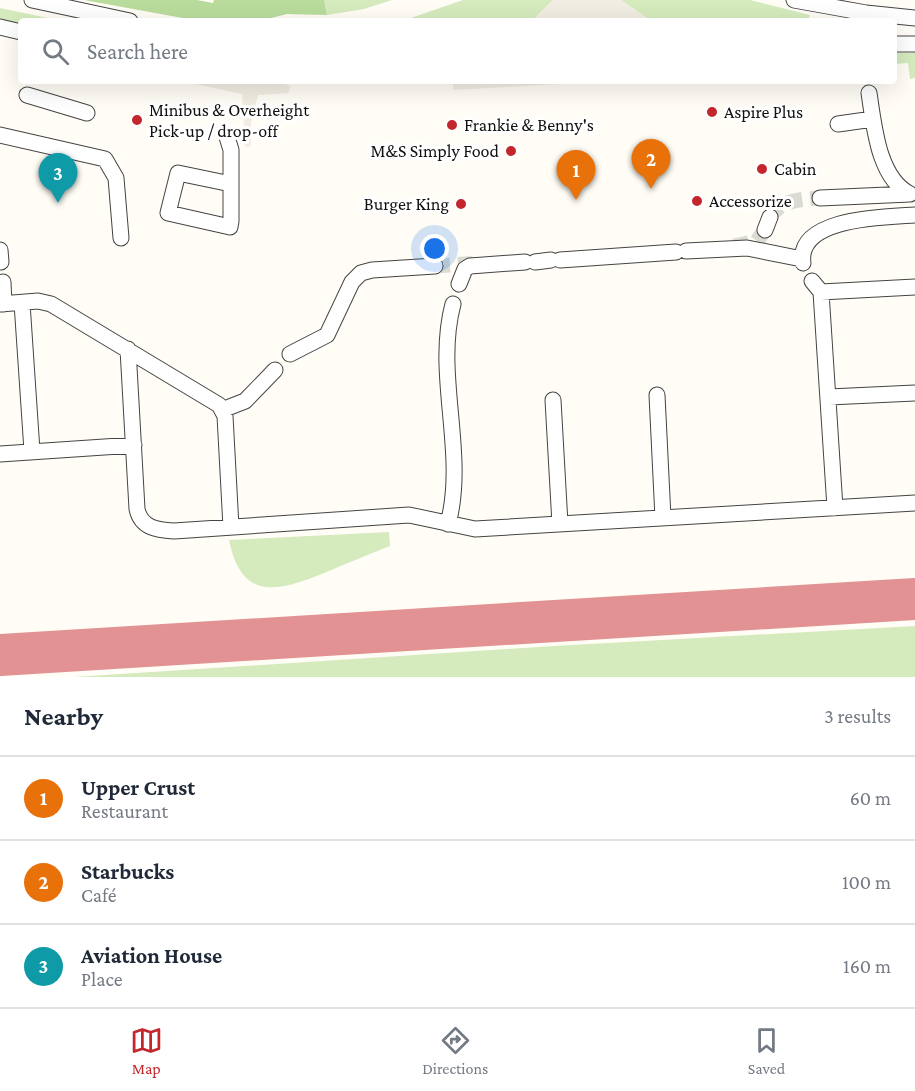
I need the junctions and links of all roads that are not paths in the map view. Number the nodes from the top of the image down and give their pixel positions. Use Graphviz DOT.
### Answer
graph roads {
  1 [pos="32,0"];
  2 [pos="794,0"];
  3 [pos="813,4"];
  4 [pos="116,18"];
  5 [pos="822,18"];
  6 [pos="915,18"];
  7 [pos="0,27"];
  8 [pos="18,31"];
  9 [pos="897,44"];
  10 [pos="915,44"];
  11 [pos="869,93"];
  12 [pos="27,95"];
  13 [pos="87,113"];
  14 [pos="873,119"];
  15 [pos="838,124"];
  16 [pos="0,135"];
  17 [pos="226,137"];
  18 [pos="231,184"];
  19 [pos="913,194"];
  20 [pos="820,198"];
  21 [pos="915,215"];
  22 [pos="121,238"];
  23 [pos="0,250"];
  24 [pos="1,262"];
  25 [pos="435,266"];
  26 [pos="3,282"];
  27 [pos="459,284"];
  28 [pos="915,287"];
  29 [pos="22,303"];
  30 [pos="2,304"];
  31 [pos="453,304"];
  32 [pos="128,349"];
  33 [pos="290,354"];
  34 [pos="275,370"];
  35 [pos="915,393"];
  36 [pos="657,395"];
  37 [pos="829,398"];
  38 [pos="553,400"];
  39 [pos="222,410"];
  40 [pos="134,446"];
  41 [pos="32,451"];
  42 [pos="0,454"];
  43 [pos="915,503"];
  44 [pos="835,508"];
  45 [pos="663,518"];
  46 [pos="448,524"];
  47 [pos="560,524"];
  48 [pos="231,527"];
  1 -- 4 [label="lane"];
  2 -- 3 [label="lane"];
  3 -- 5 [label="lane"];
  3 -- 6 [label="lane"];
  7 -- 8 [label="lane"];
  9 -- 10 [label="lane"];
  11 -- 14 [label="lane"];
  12 -- 13 [label="lane"];
  14 -- 15 [label="lane"];
  14 -- 19 [label="lane"];
  16 -- 22 [label="lane"];
  17 -- 18 [label="lane"];
  18 -- 18 [label="lane"];
  19 -- 20 [label="lane"];
  21 -- 27 [label="lane"];
  23 -- 24 [label="lane"];
  25 -- 33 [label="lane"];
  26 -- 30 [label="lane"];
  28 -- 37 [label="lane"];
  29 -- 30 [label="lane"];
  29 -- 32 [label="lane"];
  29 -- 41 [label="lane"];
  31 -- 46 [label="lane"];
  32 -- 39 [label="lane"];
  32 -- 40 [label="lane"];
  34 -- 39 [label="lane"];
  35 -- 37 [label="lane"];
  36 -- 45 [label="lane"];
  37 -- 44 [label="lane"];
  38 -- 47 [label="lane"];
  39 -- 48 [label="lane"];
  40 -- 41 [label="lane"];
  40 -- 48 [label="lane"];
  41 -- 42 [label="lane"];
  43 -- 44 [label="lane"];
  44 -- 45 [label="lane"];
  45 -- 47 [label="lane"];
  46 -- 47 [label="lane"];
  46 -- 48 [label="lane"];
}
